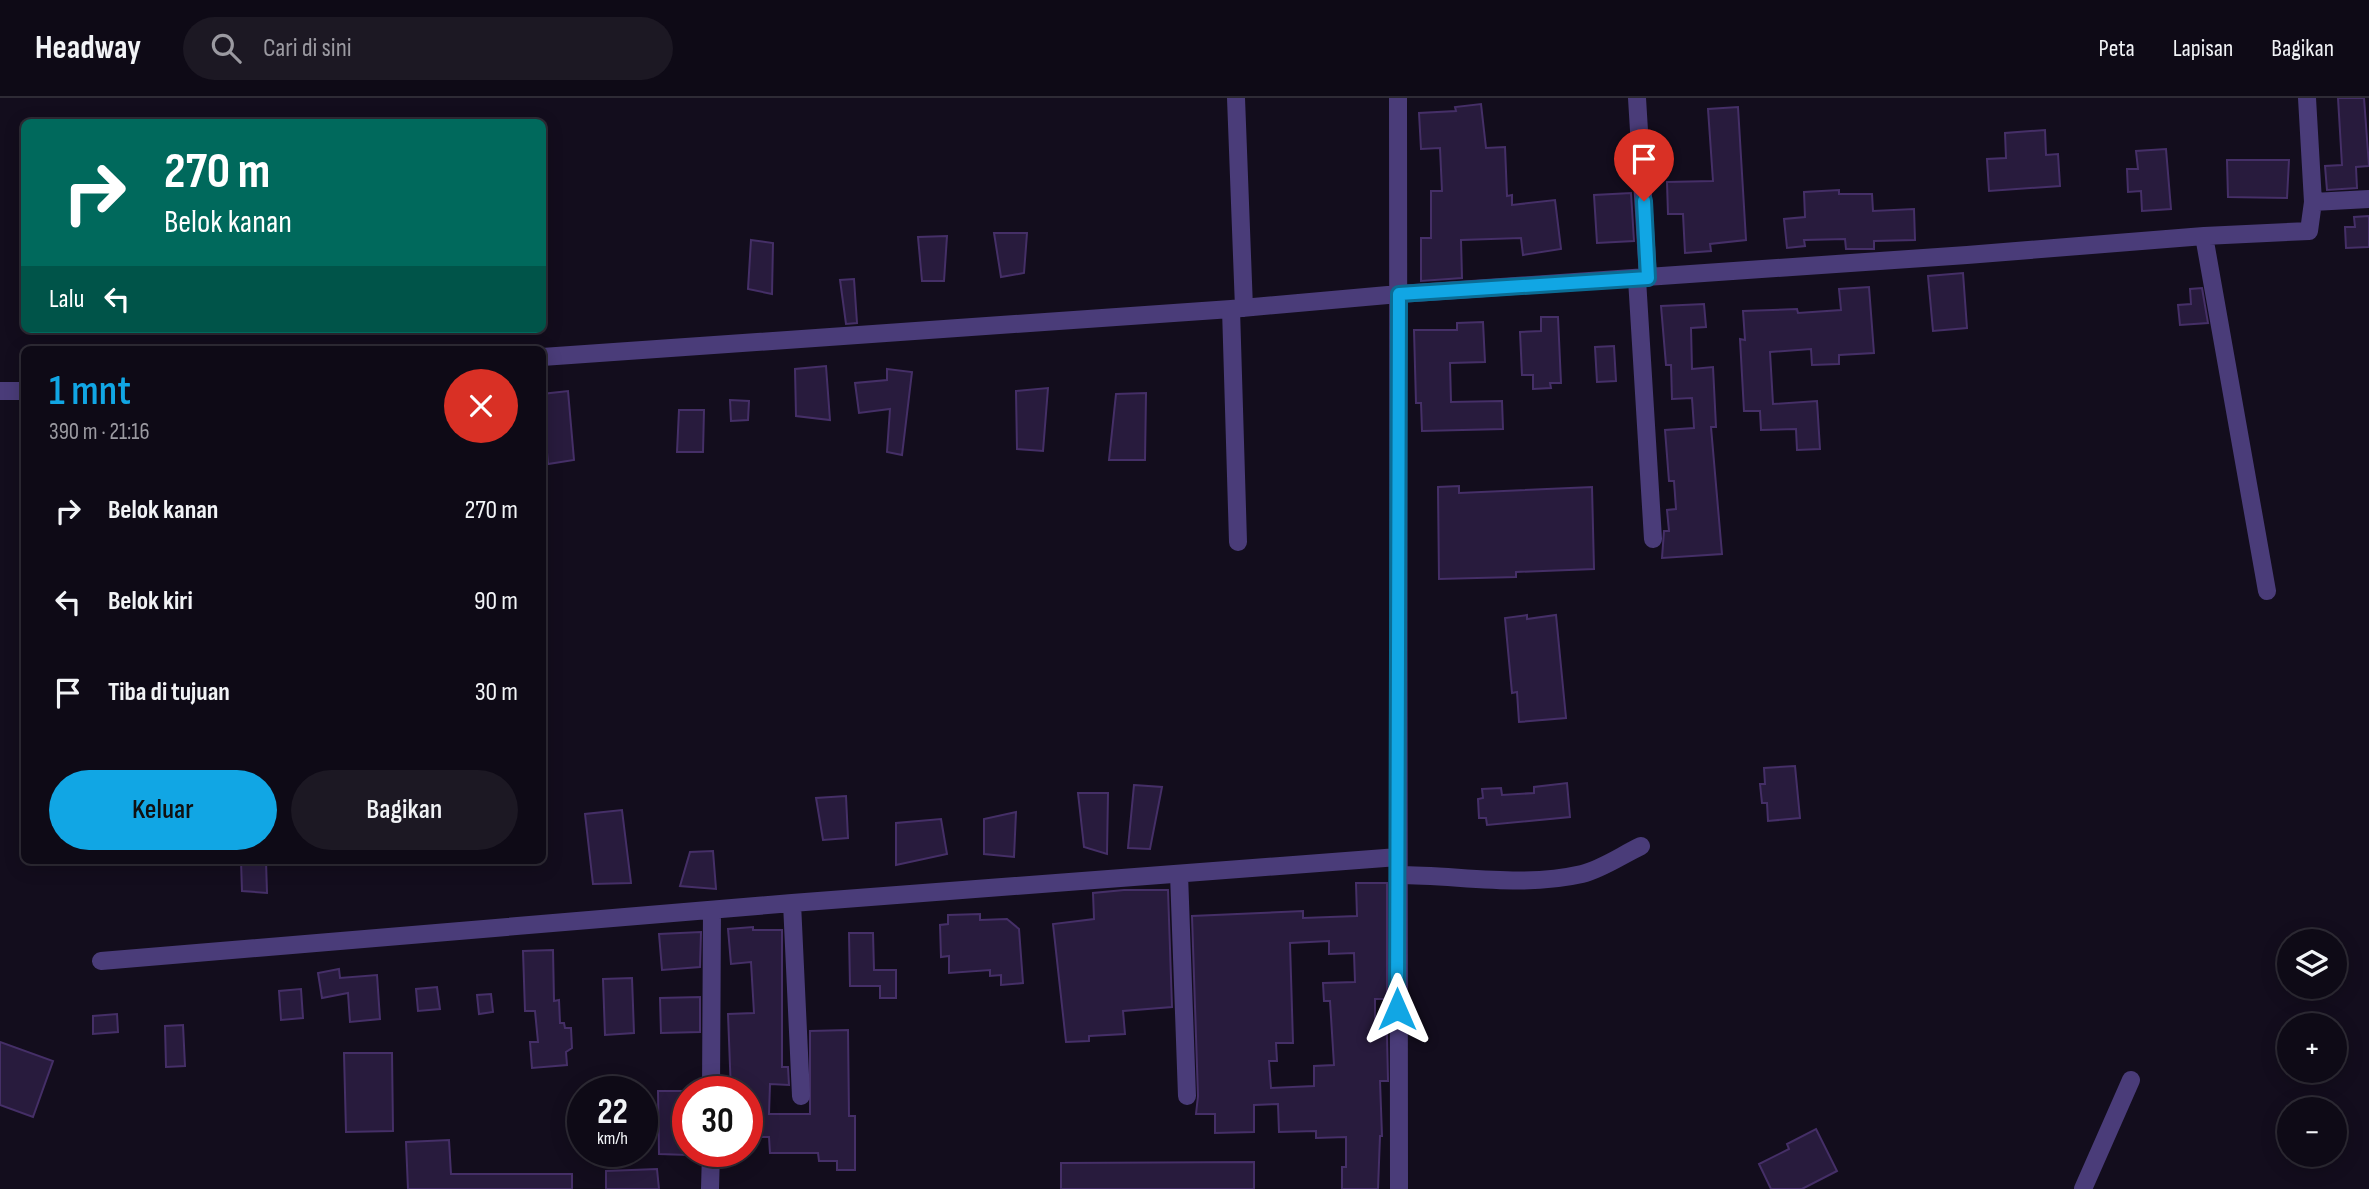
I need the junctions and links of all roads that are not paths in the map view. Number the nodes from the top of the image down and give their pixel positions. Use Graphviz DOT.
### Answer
graph roads {
  1 [pos="1236,98"];
  2 [pos="1398,98"];
  3 [pos="1637,98"];
  4 [pos="2306,98"];
  5 [pos="2369,199"];
  6 [pos="2313,202"];
  7 [pos="2204,236"];
  8 [pos="1643,279"];
  9 [pos="1399,294"];
  10 [pos="1238,309"];
  11 [pos="546,356"];
  12 [pos="0,391"];
  13 [pos="21,391"];
  14 [pos="1653,539"];
  15 [pos="1238,542"];
  16 [pos="2267,591"];
  17 [pos="1641,846"];
  18 [pos="1398,866"];
  19 [pos="1179,874"];
  20 [pos="792,903"];
  21 [pos="712,909"];
  22 [pos="101,961"];
  23 [pos="711,1076"];
  24 [pos="2132,1080"];
  25 [pos="802,1096"];
  26 [pos="1187,1096"];
  27 [pos="710,1167"];
  28 [pos="710,1189"];
  29 [pos="1399,1189"];
  30 [pos="2083,1189"];
  1 -- 10 [label="street"];
  2 -- 9 [label="street"];
  3 -- 8 [label="street"];
  4 -- 6 [label="street"];
  5 -- 6 [label="street"];
  6 -- 7 [label="street"];
  7 -- 8 [label="street"];
  7 -- 16 [label="street"];
  8 -- 9 [label="street"];
  8 -- 14 [label="street"];
  9 -- 10 [label="street"];
  9 -- 18 [label="street"];
  10 -- 11 [label="street"];
  10 -- 15 [label="street"];
  12 -- 13 [label="street"];
  17 -- 18 [label="street"];
  18 -- 19 [label="street"];
  18 -- 29 [label="street"];
  19 -- 20 [label="street"];
  19 -- 26 [label="street"];
  20 -- 21 [label="street"];
  20 -- 25 [label="street"];
  21 -- 22 [label="street"];
  21 -- 23 [label="street"];
  24 -- 30 [label="street"];
  27 -- 28 [label="street"];
}
